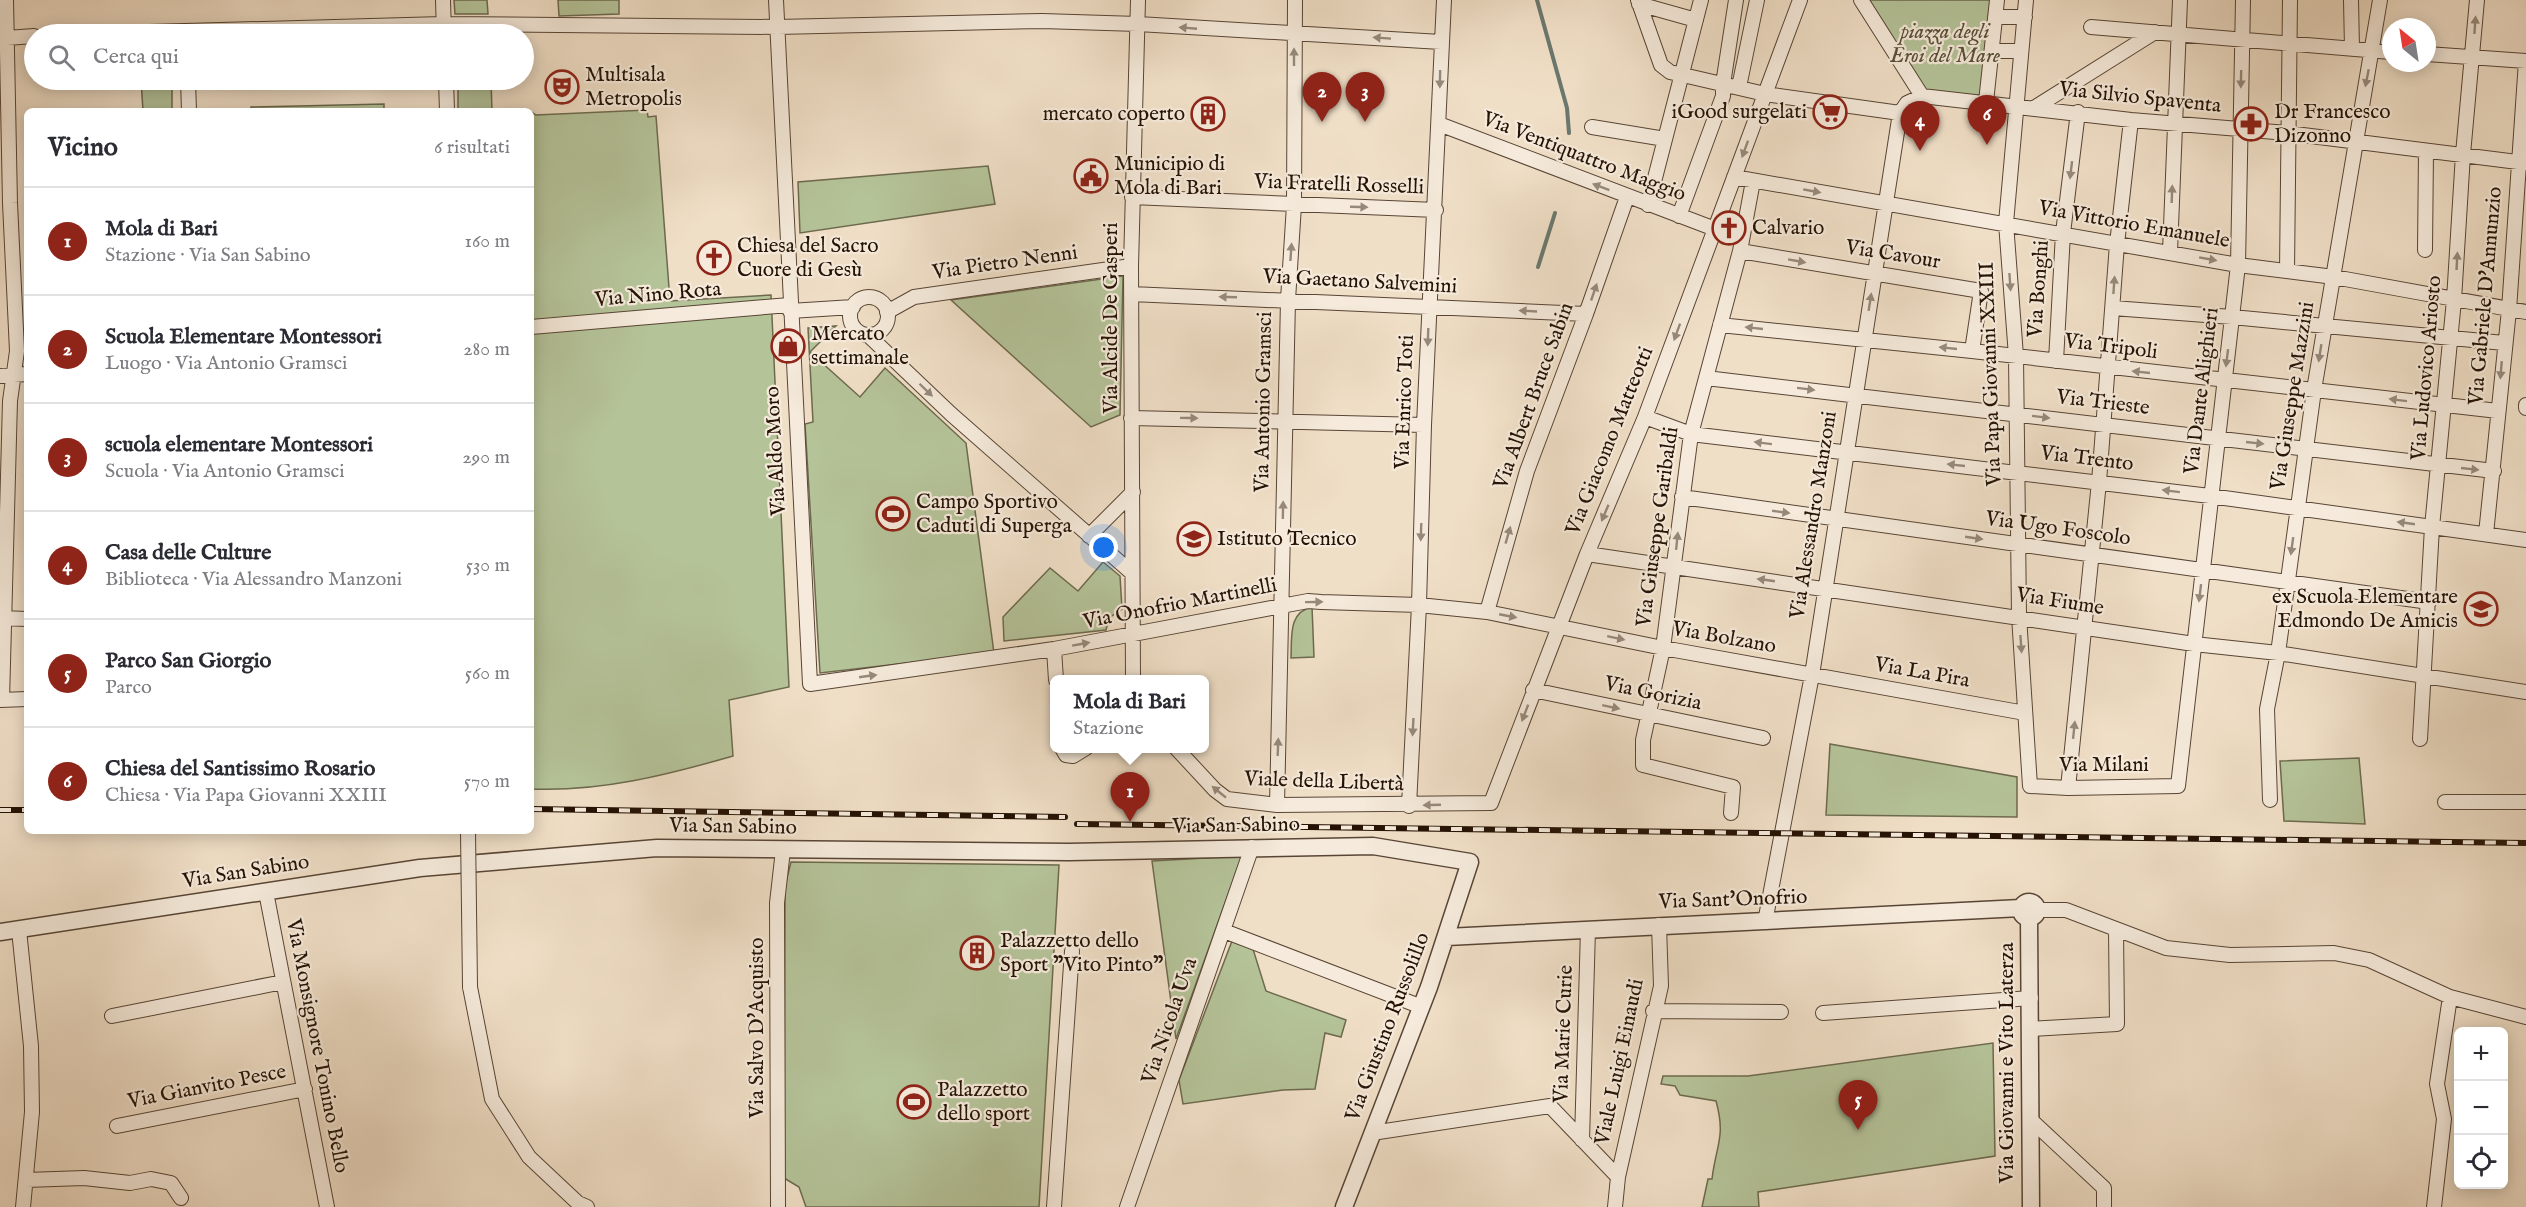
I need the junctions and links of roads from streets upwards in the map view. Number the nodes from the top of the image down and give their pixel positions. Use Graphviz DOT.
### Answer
graph roads {
  1 [pos="6,0"];
  2 [pos="443,0"];
  3 [pos="776,0"];
  4 [pos="1138,0"];
  5 [pos="1295,0"];
  6 [pos="1444,0"];
  7 [pos="1701,0"];
  8 [pos="1737,0"];
  9 [pos="1757,0"];
  10 [pos="1861,0"];
  11 [pos="1997,0"];
  12 [pos="2026,0"];
  13 [pos="2180,0"];
  14 [pos="2242,0"];
  15 [pos="2290,0"];
  16 [pos="2351,0"];
  17 [pos="2380,0"];
  18 [pos="2477,0"];
  19 [pos="1795,1"];
  20 [pos="1639,2"];
  21 [pos="1995,17"];
  22 [pos="2025,18"];
  23 [pos="1696,20"];
  24 [pos="444,24"];
  25 [pos="1138,24"];
  26 [pos="777,27"];
  27 [pos="2091,27"];
  28 [pos="534,28"];
  29 [pos="1294,32"];
  30 [pos="2155,32"];
  31 [pos="2178,35"];
  32 [pos="24,37"];
  33 [pos="8,38"];
  34 [pos="2242,39"];
  35 [pos="1441,42"];
  36 [pos="2287,44"];
  37 [pos="2352,48"];
  38 [pos="2372,50"];
  39 [pos="1992,51"];
  40 [pos="2021,51"];
  41 [pos="2382,51"];
  42 [pos="2436,55"];
  43 [pos="2473,57"];
  44 [pos="2526,61"];
  45 [pos="1682,75"];
  46 [pos="1722,84"];
  47 [pos="1739,87"];
  48 [pos="188,90"];
  49 [pos="446,90"];
  50 [pos="1765,94"];
  51 [pos="1922,96"];
  52 [pos="1986,102"];
  53 [pos="2015,105"];
  54 [pos="189,108"];
  55 [pos="447,108"];
  56 [pos="2034,108"];
  57 [pos="2078,112"];
  58 [pos="1900,113"];
  59 [pos="2131,120"];
  60 [pos="2175,122"];
  61 [pos="1439,124"];
  62 [pos="1592,127"];
  63 [pos="2241,130"];
  64 [pos="2287,133"];
  65 [pos="1665,139"];
  66 [pos="2355,141"];
  67 [pos="2426,151"];
  68 [pos="2463,154"];
  69 [pos="2522,162"];
  70 [pos="1734,177"];
  71 [pos="1753,181"];
  72 [pos="1132,197"];
  73 [pos="1627,197"];
  74 [pos="5,203"];
  75 [pos="1884,203"];
  76 [pos="1294,205"];
  77 [pos="1648,205"];
  78 [pos="1436,210"];
  79 [pos="1679,216"];
  80 [pos="2006,223"];
  81 [pos="1714,229"];
  82 [pos="2063,233"];
  83 [pos="2117,244"];
  84 [pos="2425,250"];
  85 [pos="1740,251"];
  86 [pos="2170,252"];
  87 [pos="2238,265"];
  88 [pos="1131,266"];
  89 [pos="2287,271"];
  90 [pos="1874,274"];
  91 [pos="2334,277"];
  92 [pos="1131,294"];
  93 [pos="1288,300"];
  94 [pos="2454,300"];
  95 [pos="1430,306"];
  96 [pos="2113,308"];
  97 [pos="851,310"];
  98 [pos="2509,310"];
  99 [pos="790,312"];
  100 [pos="887,312"];
  101 [pos="2526,312"];
  102 [pos="1586,314"];
  103 [pos="2232,317"];
  104 [pos="1720,325"];
  105 [pos="534,327"];
  106 [pos="2324,327"];
  107 [pos="868,335"];
  108 [pos="2450,338"];
  109 [pos="1864,340"];
  110 [pos="2504,343"];
  111 [pos="1972,351"];
  112 [pos="2016,356"];
  113 [pos="2056,361"];
  114 [pos="2108,368"];
  115 [pos="14,375"];
  116 [pos="1706,378"];
  117 [pos="2224,381"];
  118 [pos="2314,390"];
  119 [pos="1854,395"];
  120 [pos="2444,406"];
  121 [pos="2498,411"];
  122 [pos="2017,414"];
  123 [pos="1645,417"];
  124 [pos="1131,418"];
  125 [pos="1285,420"];
  126 [pos="1424,425"];
  127 [pos="2103,425"];
  128 [pos="1690,434"];
  129 [pos="2218,439"];
  130 [pos="2305,448"];
  131 [pos="1845,453"];
  132 [pos="2439,465"];
  133 [pos="2494,471"];
  134 [pos="2017,472"];
  135 [pos="2099,482"];
  136 [pos="1133,492"];
  137 [pos="2210,496"];
  138 [pos="1682,497"];
  139 [pos="2297,507"];
  140 [pos="1835,520"];
  141 [pos="2432,527"];
  142 [pos="2486,534"];
  143 [pos="1089,536"];
  144 [pos="2526,540"];
  145 [pos="2017,544"];
  146 [pos="2,551"];
  147 [pos="1587,554"];
  148 [pos="2091,555"];
  149 [pos="1674,568"];
  150 [pos="2202,570"];
  151 [pos="1132,573"];
  152 [pos="2287,581"];
  153 [pos="1824,588"];
  154 [pos="2429,602"];
  155 [pos="1419,605"];
  156 [pos="1282,606"];
  157 [pos="1487,612"];
  158 [pos="2019,616"];
  159 [pos="2,618"];
  160 [pos="24,619"];
  161 [pos="1559,626"];
  162 [pos="2085,628"];
  163 [pos="1134,635"];
  164 [pos="2194,644"];
  165 [pos="1663,648"];
  166 [pos="1054,649"];
  167 [pos="2278,653"];
  168 [pos="1056,675"];
  169 [pos="1133,675"];
  170 [pos="1812,675"];
  171 [pos="2424,675"];
  172 [pos="810,684"];
  173 [pos="1533,690"];
  174 [pos="2526,692"];
  175 [pos="24,699"];
  176 [pos="1,700"];
  177 [pos="2025,713"];
  178 [pos="1648,715"];
  179 [pos="1763,738"];
  180 [pos="2420,739"];
  181 [pos="1181,753"];
  182 [pos="2030,786"];
  183 [pos="2178,786"];
  184 [pos="2068,788"];
  185 [pos="2270,800"];
  186 [pos="2445,802"];
  187 [pos="2526,802"];
  188 [pos="1491,803"];
  189 [pos="1277,806"];
  190 [pos="1408,806"];
  191 [pos="1731,813"];
  192 [pos="468,834"];
  193 [pos="1252,848"];
  194 [pos="783,850"];
  195 [pos="1470,862"];
  196 [pos="266,892"];
  197 [pos="2029,912"];
  198 [pos="1765,922"];
  199 [pos="1659,925"];
  200 [pos="1588,929"];
  201 [pos="2116,929"];
  202 [pos="19,930"];
  203 [pos="1224,931"];
  204 [pos="0,932"];
  205 [pos="1447,937"];
  206 [pos="1072,951"];
  207 [pos="283,982"];
  208 [pos="2450,997"];
  209 [pos="2031,998"];
  210 [pos="1422,1007"];
  211 [pos="1653,1011"];
  212 [pos="1781,1012"];
  213 [pos="1823,1013"];
  214 [pos="112,1016"];
  215 [pos="2526,1017"];
  216 [pos="2030,1029"];
  217 [pos="304,1089"];
  218 [pos="2031,1120"];
  219 [pos="117,1126"];
  220 [pos="1372,1133"];
  221 [pos="1582,1140"];
  222 [pos="1618,1177"];
  223 [pos="26,1180"];
  224 [pos="181,1198"];
  225 [pos="23,1207"];
  226 [pos="327,1207"];
  227 [pos="587,1207"];
  228 [pos="778,1207"];
  229 [pos="1054,1207"];
  230 [pos="1127,1207"];
  231 [pos="1344,1207"];
  232 [pos="1615,1207"];
  233 [pos="2031,1207"];
  234 [pos="2104,1207"];
  235 [pos="2434,1207"];
  1 -- 33 [label="street"];
  2 -- 24 [label="street"];
  3 -- 26 [label="street, Via Aldo Moro"];
  4 -- 25 [label="street, Via Alcide De Gasperi"];
  5 -- 29 [label="street, Via Antonio Gramsci"];
  6 -- 35 [label="street, Via Enrico Toti"];
  7 -- 23 [label="street"];
  8 -- 46 [label="street"];
  9 -- 47 [label="street"];
  10 -- 51 [label="street"];
  11 -- 21 [label="street"];
  12 -- 22 [label="street, Via Papa Giovanni XXIII"];
  13 -- 31 [label="street"];
  14 -- 34 [label="street, Via Dante Alighieri"];
  15 -- 36 [label="street"];
  16 -- 37 [label="street"];
  17 -- 38 [label="street, Via Giuseppe Mazzini"];
  43 -- 18 [label="street, Via Ludovico Ariosto, one-way"];
  19 -- 50 [label="street, Via Giacomo Matteotti"];
  20 -- 23 [label="street"];
  20 -- 45 [label="street"];
  21 -- 22 [label="street"];
  21 -- 39 [label="street"];
  22 -- 40 [label="street, Via Papa Giovanni XXIII"];
  23 -- 45 [label="street"];
  25 -- 26 [label="street"];
  29 -- 25 [label="street, one-way"];
  25 -- 72 [label="street, Via Alcide De Gasperi"];
  26 -- 28 [label="street"];
  26 -- 99 [label="street, Via Aldo Moro"];
  27 -- 30 [label="street"];
  35 -- 29 [label="street, one-way"];
  76 -- 29 [label="street, Via Antonio Gramsci, one-way"];
  30 -- 31 [label="street"];
  30 -- 56 [label="street"];
  31 -- 34 [label="street"];
  31 -- 60 [label="street"];
  32 -- 33 [label="street"];
  33 -- 74 [label="street"];
  34 -- 36 [label="street"];
  34 -- 63 [label="street, Via Dante Alighieri, one-way"];
  35 -- 61 [label="street, Via Enrico Toti, one-way"];
  36 -- 37 [label="street"];
  36 -- 64 [label="street"];
  37 -- 38 [label="street"];
  38 -- 41 [label="street"];
  38 -- 66 [label="street, Via Giuseppe Mazzini, one-way"];
  39 -- 40 [label="street"];
  39 -- 52 [label="street"];
  40 -- 53 [label="street, Via Papa Giovanni XXIII"];
  42 -- 43 [label="street"];
  43 -- 44 [label="street"];
  43 -- 68 [label="street, Via Ludovico Ariosto"];
  44 -- 69 [label="street, Via Gabriele D'Annunzio"];
  45 -- 46 [label="street"];
  45 -- 65 [label="street"];
  46 -- 47 [label="street"];
  46 -- 79 [label="street"];
  47 -- 50 [label="street"];
  48 -- 54 [label="street"];
  49 -- 55 [label="street"];
  50 -- 58 [label="street"];
  50 -- 70 [label="street, Via Giacomo Matteotti, one-way"];
  51 -- 52 [label="street, Via Silvio Spaventa"];
  51 -- 58 [label="street"];
  52 -- 53 [label="street, Via Silvio Spaventa"];
  53 -- 56 [label="street, Via Silvio Spaventa"];
  53 -- 80 [label="street, Via Papa Giovanni XXIII"];
  56 -- 57 [label="street, Via Silvio Spaventa"];
  57 -- 59 [label="street, Via Silvio Spaventa"];
  57 -- 82 [label="street, Via Bonghi, one-way"];
  58 -- 75 [label="street, Via Alessandro Manzoni"];
  59 -- 60 [label="street, Via Silvio Spaventa"];
  59 -- 83 [label="street"];
  60 -- 63 [label="street, Via Silvio Spaventa"];
  86 -- 60 [label="street, one-way"];
  73 -- 61 [label="street, Via Ventiquattro Maggio, one-way"];
  61 -- 78 [label="street, Via Enrico Toti"];
  62 -- 65 [label="street"];
  63 -- 64 [label="street, Via Silvio Spaventa"];
  63 -- 87 [label="street, Via Dante Alighieri"];
  64 -- 66 [label="street, Via Silvio Spaventa"];
  64 -- 89 [label="street"];
  65 -- 77 [label="street"];
  66 -- 67 [label="street, Via Silvio Spaventa"];
  66 -- 91 [label="street, Via Giuseppe Mazzini"];
  67 -- 68 [label="street, Via Silvio Spaventa"];
  67 -- 84 [label="street"];
  68 -- 69 [label="street, Via Silvio Spaventa"];
  94 -- 68 [label="street, Via Ludovico Ariosto, one-way"];
  69 -- 98 [label="street, Via Gabriele D'Annunzio"];
  70 -- 71 [label="street, Via Vittorio Emanuele"];
  70 -- 81 [label="street, Via Giacomo Matteotti"];
  71 -- 75 [label="street, Via Vittorio Emanuele, one-way"];
  71 -- 85 [label="street, Via Giuseppe Garibaldi"];
  72 -- 76 [label="street, Via Fratelli Rosselli"];
  72 -- 88 [label="street, Via Alcide De Gasperi"];
  73 -- 77 [label="street, Via Ventiquattro Maggio"];
  102 -- 73 [label="street, Via Albert Bruce Sabin, one-way"];
  74 -- 115 [label="street"];
  75 -- 80 [label="street, Via Vittorio Emanuele"];
  75 -- 90 [label="street, Via Alessandro Manzoni"];
  76 -- 78 [label="street, Via Fratelli Rosselli, one-way"];
  93 -- 76 [label="street, Via Antonio Gramsci, one-way"];
  77 -- 79 [label="street, Via Ventiquattro Maggio"];
  78 -- 95 [label="street, Via Enrico Toti"];
  79 -- 81 [label="street, Via Ventiquattro Maggio"];
  80 -- 82 [label="street, Via Vittorio Emanuele"];
  80 -- 112 [label="street, Via Papa Giovanni XXIII, one-way"];
  81 -- 123 [label="street, Via Giacomo Matteotti, one-way"];
  82 -- 83 [label="street, Via Vittorio Emanuele"];
  82 -- 113 [label="street, Via Bonghi"];
  83 -- 86 [label="street, Via Vittorio Emanuele"];
  96 -- 83 [label="street, one-way"];
  85 -- 90 [label="street, Via Cavour, one-way"];
  85 -- 104 [label="street, Via Giuseppe Garibaldi"];
  86 -- 87 [label="street, Via Vittorio Emanuele, one-way"];
  87 -- 89 [label="street, Via Vittorio Emanuele"];
  87 -- 103 [label="street, Via Dante Alighieri"];
  88 -- 92 [label="street, Via Alcide De Gasperi"];
  88 -- 100 [label="street, Via Pietro Nenni"];
  89 -- 91 [label="street, Via Vittorio Emanuele"];
  109 -- 90 [label="street, Via Alessandro Manzoni, one-way"];
  90 -- 111 [label="street, Via Cavour"];
  91 -- 94 [label="street, Via Vittorio Emanuele"];
  91 -- 106 [label="street, Via Giuseppe Mazzini"];
  93 -- 92 [label="street, Via Gaetano Salvemini, one-way"];
  92 -- 124 [label="street, Via Alcide De Gasperi"];
  93 -- 95 [label="street, Via Gaetano Salvemini"];
  93 -- 125 [label="street, Via Antonio Gramsci"];
  94 -- 98 [label="street, Via Vittorio Emanuele"];
  94 -- 108 [label="street, Via Ludovico Ariosto"];
  102 -- 95 [label="street, Via Gaetano Salvemini, one-way"];
  95 -- 126 [label="street, Via Enrico Toti, one-way"];
  96 -- 103 [label="street"];
  96 -- 114 [label="street"];
  97 -- 99 [label="street, Via Nino Rota"];
  97 -- 100 [label="street"];
  97 -- 107 [label="street"];
  98 -- 101 [label="street, Via Vittorio Emanuele"];
  98 -- 110 [label="street, Via Gabriele D'Annunzio"];
  99 -- 105 [label="street, Via Nino Rota"];
  99 -- 172 [label="street, Via Aldo Moro"];
  100 -- 107 [label="street"];
  157 -- 102 [label="street, Via Albert Bruce Sabin, one-way"];
  103 -- 106 [label="street"];
  103 -- 117 [label="street, Via Dante Alighieri, one-way"];
  109 -- 104 [label="street, Via Tripoli, one-way"];
  104 -- 116 [label="street, Via Giuseppe Garibaldi"];
  106 -- 108 [label="street"];
  106 -- 118 [label="street, Via Giuseppe Mazzini, one-way"];
  107 -- 143 [label="street, one-way"];
  108 -- 110 [label="street"];
  108 -- 120 [label="street, Via Ludovico Ariosto"];
  111 -- 109 [label="street, Via Tripoli, one-way"];
  109 -- 119 [label="street, Via Alessandro Manzoni"];
  110 -- 121 [label="street, Via Gabriele D'Annunzio, one-way"];
  111 -- 112 [label="street, Via Tripoli"];
  112 -- 113 [label="street, Via Tripoli"];
  112 -- 122 [label="street, Via Papa Giovanni XXIII"];
  113 -- 114 [label="street, Via Tripoli"];
  117 -- 114 [label="street, Via Tripoli, one-way"];
  114 -- 127 [label="street"];
  115 -- 146 [label="street"];
  116 -- 119 [label="street, Via Trieste, one-way"];
  116 -- 128 [label="street, Via Giuseppe Garibaldi"];
  117 -- 118 [label="street, Via Tripoli"];
  117 -- 129 [label="street, Via Dante Alighieri"];
  120 -- 118 [label="street, Via Tripoli, one-way"];
  118 -- 130 [label="street, Via Giuseppe Mazzini"];
  119 -- 122 [label="street, Via Trieste"];
  119 -- 131 [label="street, Via Alessandro Manzoni"];
  120 -- 121 [label="street, Via Tripoli"];
  120 -- 132 [label="street, Via Ludovico Ariosto"];
  121 -- 133 [label="street, Via Gabriele D'Annunzio"];
  122 -- 127 [label="street, Via Trieste, one-way"];
  122 -- 134 [label="street, Via Papa Giovanni XXIII"];
  123 -- 128 [label="street, Via Trento"];
  123 -- 147 [label="street, Via Giacomo Matteotti, one-way"];
  124 -- 125 [label="street, one-way"];
  124 -- 136 [label="street, Via Alcide De Gasperi"];
  125 -- 126 [label="street"];
  156 -- 125 [label="street, Via Antonio Gramsci, one-way"];
  126 -- 155 [label="street, Via Enrico Toti, one-way"];
  127 -- 129 [label="street, Via Trieste"];
  127 -- 135 [label="street"];
  131 -- 128 [label="street, Via Trento, one-way"];
  128 -- 138 [label="street, Via Giuseppe Garibaldi"];
  129 -- 130 [label="street, Via Trieste, one-way"];
  129 -- 137 [label="street, Via Dante Alighieri"];
  130 -- 132 [label="street, Via Trieste"];
  130 -- 139 [label="street, Via Giuseppe Mazzini"];
  134 -- 131 [label="street, Via Trento, one-way"];
  131 -- 140 [label="street, Via Alessandro Manzoni"];
  132 -- 133 [label="street, Via Trieste, one-way"];
  132 -- 141 [label="street, Via Ludovico Ariosto"];
  133 -- 142 [label="street, Via Gabriele D'Annunzio"];
  134 -- 135 [label="street, Via Trento"];
  134 -- 145 [label="street, Via Papa Giovanni XXIII"];
  137 -- 135 [label="street, Via Trento, one-way"];
  135 -- 148 [label="street"];
  136 -- 143 [label="street"];
  136 -- 151 [label="street, Via Alcide De Gasperi"];
  137 -- 139 [label="street, Via Trento"];
  137 -- 150 [label="street, Via Dante Alighieri"];
  138 -- 140 [label="street, Via Ugo Foscolo, one-way"];
  149 -- 138 [label="street, Via Giuseppe Garibaldi, one-way"];
  141 -- 139 [label="street, Via Trento, one-way"];
  139 -- 152 [label="street, Via Giuseppe Mazzini, one-way"];
  140 -- 145 [label="street, Via Ugo Foscolo, one-way"];
  140 -- 153 [label="street, Via Alessandro Manzoni"];
  141 -- 142 [label="street, Via Trento"];
  141 -- 154 [label="street, Via Ludovico Ariosto"];
  142 -- 144 [label="street, Via Trento"];
  143 -- 151 [label="street"];
  145 -- 148 [label="street, Via Ugo Foscolo"];
  145 -- 158 [label="street, Via Papa Giovanni XXIII"];
  146 -- 159 [label="street"];
  147 -- 149 [label="street, Via Fiume"];
  147 -- 161 [label="street, Via Giacomo Matteotti"];
  148 -- 150 [label="street, Via Ugo Foscolo"];
  148 -- 162 [label="street"];
  153 -- 149 [label="street, Via Fiume, one-way"];
  149 -- 165 [label="street, Via Giuseppe Garibaldi"];
  150 -- 152 [label="street, Via Ugo Foscolo"];
  150 -- 164 [label="street, Via Dante Alighieri, one-way"];
  151 -- 163 [label="street, Via Alcide De Gasperi"];
  152 -- 154 [label="street, Via Ugo Foscolo"];
  152 -- 167 [label="street, Via Giuseppe Mazzini"];
  153 -- 158 [label="street, Via Fiume"];
  153 -- 170 [label="street, Via Alessandro Manzoni"];
  154 -- 171 [label="street, Via Ludovico Ariosto"];
  156 -- 155 [label="street, Via Onofrio Martinelli, one-way"];
  155 -- 157 [label="street, Via Onofrio Martinelli"];
  155 -- 190 [label="street, Via Enrico Toti, one-way"];
  156 -- 163 [label="street, Via Onofrio Martinelli"];
  189 -- 156 [label="street, Via Antonio Gramsci, one-way"];
  157 -- 161 [label="street, Via Onofrio Martinelli, one-way"];
  158 -- 162 [label="street, Via Fiume"];
  158 -- 177 [label="street, Via Papa Giovanni XXIII, one-way"];
  159 -- 160 [label="street"];
  159 -- 176 [label="street"];
  161 -- 165 [label="street, Via Bolzano, one-way"];
  161 -- 173 [label="street, Via Giacomo Matteotti"];
  162 -- 164 [label="street, Via Fiume"];
  184 -- 162 [label="street, one-way"];
  166 -- 163 [label="street, Via Onofrio Martinelli, one-way"];
  163 -- 169 [label="street, Via Alcide De Gasperi"];
  164 -- 167 [label="street, Via Fiume"];
  164 -- 183 [label="street, Via Dante Alighieri"];
  165 -- 170 [label="street, Via Bolzano"];
  165 -- 178 [label="street, Via Giuseppe Garibaldi"];
  166 -- 168 [label="street"];
  172 -- 166 [label="street, Via Onofrio Martinelli, one-way"];
  167 -- 171 [label="street, Via Fiume"];
  167 -- 185 [label="street, Via Giuseppe Mazzini"];
  170 -- 177 [label="street, Via La Pira"];
  170 -- 198 [label="street, Via Alessandro Manzoni"];
  171 -- 174 [label="street, Via Fiume"];
  171 -- 180 [label="street, Via Ludovico Ariosto"];
  173 -- 178 [label="street, Via Gorizia, one-way"];
  173 -- 188 [label="street, Via Giacomo Matteotti, one-way"];
  175 -- 176 [label="street"];
  177 -- 182 [label="street, Via Papa Giovanni XXIII"];
  178 -- 179 [label="street, Via Gorizia"];
  178 -- 191 [label="street, Via Giuseppe Garibaldi"];
  189 -- 181 [label="street, Viale della Libertà, one-way"];
  182 -- 184 [label="street, Via Milani"];
  183 -- 184 [label="street, Via Milani"];
  186 -- 187 [label="street"];
  188 -- 190 [label="street, Viale della Libertà, one-way"];
  189 -- 190 [label="street, Viale della Libertà"];
  192 -- 227 [label="street, bridge"];
  193 -- 194 [label="street, Via San Sabino"];
  193 -- 195 [label="street, Via San Sabino"];
  193 -- 203 [label="street, Via Nicola Uva"];
  194 -- 196 [label="street, Via San Sabino"];
  194 -- 228 [label="street, Via Salvo D'Acquisto"];
  195 -- 205 [label="street, Via Giustino Russolillo"];
  196 -- 202 [label="street, Via San Sabino"];
  196 -- 207 [label="street, Via Monsignore Tonino Bello"];
  197 -- 198 [label="street, Via Sant'Onofrio"];
  197 -- 201 [label="street"];
  197 -- 209 [label="street, Via Giovanni e Vito Laterza"];
  198 -- 199 [label="street, Via Sant'Onofrio"];
  199 -- 200 [label="street, Via Sant'Onofrio"];
  199 -- 211 [label="street, Viale Luigi Einaudi"];
  200 -- 205 [label="street, Via Sant'Onofrio"];
  200 -- 221 [label="street, Via Marie Curie"];
  201 -- 208 [label="street"];
  201 -- 216 [label="street"];
  202 -- 204 [label="street, Via San Sabino"];
  202 -- 223 [label="street"];
  203 -- 210 [label="street"];
  203 -- 230 [label="street, Via Nicola Uva"];
  205 -- 210 [label="street, Via Giustino Russolillo"];
  206 -- 229 [label="street"];
  207 -- 214 [label="street"];
  207 -- 217 [label="street, Via Monsignore Tonino Bello"];
  208 -- 215 [label="street"];
  208 -- 235 [label="street"];
  209 -- 213 [label="street"];
  209 -- 216 [label="street, Via Giovanni e Vito Laterza"];
  210 -- 220 [label="street, Via Giustino Russolillo"];
  211 -- 212 [label="street"];
  211 -- 222 [label="street, Viale Luigi Einaudi"];
  216 -- 218 [label="street, Via Giovanni e Vito Laterza"];
  217 -- 219 [label="street, Via Gianvito Pesce"];
  217 -- 226 [label="street, Via Monsignore Tonino Bello"];
  218 -- 233 [label="street, Via Giovanni e Vito Laterza"];
  218 -- 234 [label="street"];
  220 -- 221 [label="street"];
  220 -- 231 [label="street, Via Giustino Russolillo"];
  221 -- 222 [label="street"];
  222 -- 232 [label="street, Viale Luigi Einaudi"];
  223 -- 224 [label="street"];
  223 -- 225 [label="street"];
}
